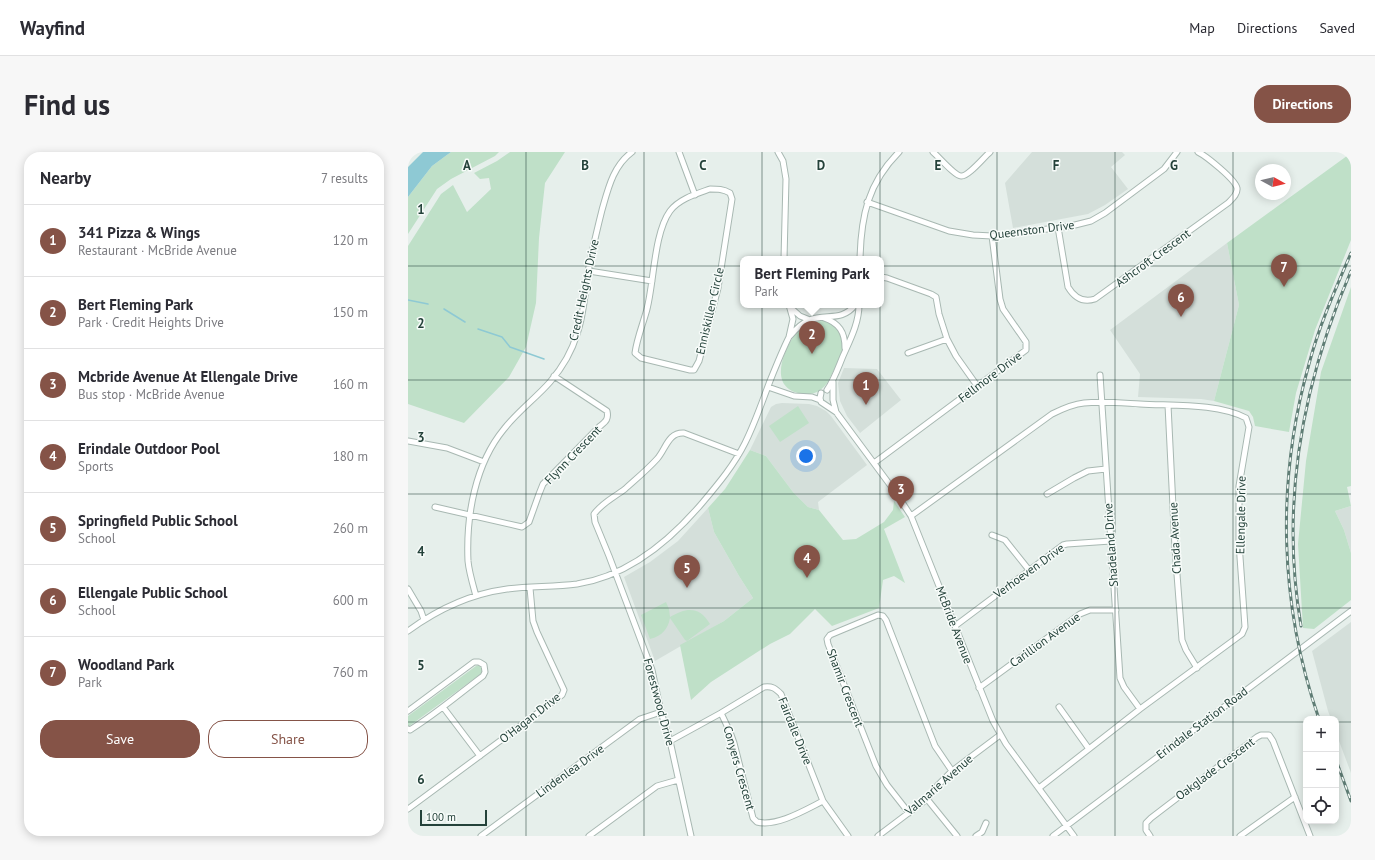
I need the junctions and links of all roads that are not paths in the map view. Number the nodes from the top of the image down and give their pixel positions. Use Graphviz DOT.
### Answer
graph roads {
  1 [pos="632,152"];
  2 [pos="679,152"];
  3 [pos="778,152"];
  4 [pos="899,152"];
  5 [pos="933,152"];
  6 [pos="990,152"];
  7 [pos="1177,152"];
  8 [pos="1198,152"];
  9 [pos="695,195"];
  10 [pos="867,202"];
  11 [pos="1058,227"];
  12 [pos="992,236"];
  13 [pos="784,256"];
  14 [pos="860,256"];
  15 [pos="589,271"];
  16 [pos="884,278"];
  17 [pos="652,281"];
  18 [pos="789,308"];
  19 [pos="791,308"];
  20 [pos="852,308"];
  21 [pos="859,308"];
  22 [pos="823,318"];
  23 [pos="810,320"];
  24 [pos="789,337"];
  25 [pos="948,339"];
  26 [pos="845,351"];
  27 [pos="908,353"];
  28 [pos="554,376"];
  29 [pos="1100,376"];
  30 [pos="833,381"];
  31 [pos="768,387"];
  32 [pos="978,387"];
  33 [pos="827,390"];
  34 [pos="821,393"];
  35 [pos="833,394"];
  36 [pos="812,397"];
  37 [pos="820,400"];
  38 [pos="833,400"];
  39 [pos="1101,402"];
  40 [pos="825,404"];
  41 [pos="1168,405"];
  42 [pos="836,412"];
  43 [pos="408,441"];
  44 [pos="739,454"];
  45 [pos="484,462"];
  46 [pos="874,463"];
  47 [pos="1106,469"];
  48 [pos="1047,494"];
  49 [pos="435,508"];
  50 [pos="469,515"];
  51 [pos="911,516"];
  52 [pos="992,535"];
  53 [pos="1111,541"];
  54 [pos="1029,570"];
  55 [pos="615,572"];
  56 [pos="530,588"];
  57 [pos="408,589"];
  58 [pos="476,596"];
  59 [pos="1116,610"];
  60 [pos="1351,611"];
  61 [pos="424,620"];
  62 [pos="955,626"];
  63 [pos="408,631"];
  64 [pos="1197,668"];
  65 [pos="979,688"];
  66 [pos="443,707"];
  67 [pos="1059,707"];
  68 [pos="1140,709"];
  69 [pos="408,710"];
  70 [pos="661,712"];
  71 [pos="722,714"];
  72 [pos="408,729"];
  73 [pos="1000,735"];
  74 [pos="670,741"];
  75 [pos="1089,749"];
  76 [pos="480,756"];
  77 [pos="952,771"];
  78 [pos="678,780"];
  79 [pos="1039,788"];
  80 [pos="1294,797"];
  81 [pos="927,799"];
  82 [pos="823,801"];
  83 [pos="408,809"];
  84 [pos="909,813"];
  85 [pos="986,823"];
  86 [pos="1067,825"];
  87 [pos="481,836"];
  88 [pos="589,836"];
  89 [pos="691,836"];
  90 [pos="848,836"];
  91 [pos="878,836"];
  92 [pos="956,836"];
  93 [pos="976,836"];
  94 [pos="1053,836"];
  95 [pos="1074,836"];
  96 [pos="1150,836"];
  97 [pos="1240,836"];
  98 [pos="1310,836"];
  1 -- 15 [label="street, Credit Heights Drive"];
  2 -- 9 [label="street"];
  3 -- 13 [label="street"];
  4 -- 10 [label="street"];
  5 -- 6 [label="street"];
  7 -- 11 [label="street, Queenston Drive"];
  8 -- 11 [label="street, Ashcroft Crescent"];
  9 -- 17 [label="street, Enniskillen Circle"];
  9 -- 17 [label="street, Enniskillen Circle"];
  10 -- 12 [label="street, Queenston Drive"];
  10 -- 14 [label="street"];
  11 -- 12 [label="street, Queenston Drive"];
  12 -- 32 [label="street, Fellmore Drive"];
  15 -- 17 [label="street"];
  15 -- 28 [label="street, Credit Heights Drive"];
  16 -- 25 [label="street"];
  18 -- 24 [label="street"];
  19 -- 23 [label="street"];
  20 -- 22 [label="street"];
  21 -- 26 [label="street"];
  22 -- 23 [label="street"];
  22 -- 26 [label="street"];
  23 -- 24 [label="street"];
  24 -- 31 [label="street"];
  25 -- 27 [label="street"];
  25 -- 32 [label="street"];
  26 -- 30 [label="street"];
  28 -- 45 [label="street, Credit Heights Drive"];
  28 -- 50 [label="street, Flynn Crescent"];
  29 -- 39 [label="street, Shadeland Drive"];
  30 -- 33 [label="street"];
  30 -- 35 [label="street"];
  31 -- 36 [label="street"];
  31 -- 44 [label="street"];
  32 -- 46 [label="street, Fellmore Drive"];
  33 -- 34 [label="street"];
  33 -- 35 [label="street"];
  34 -- 36 [label="street"];
  34 -- 37 [label="street"];
  35 -- 38 [label="street"];
  36 -- 37 [label="street"];
  37 -- 40 [label="street"];
  38 -- 40 [label="street"];
  38 -- 42 [label="street, McBride Avenue"];
  39 -- 41 [label="street, Ellengale Drive"];
  39 -- 47 [label="street, Shadeland Drive"];
  39 -- 51 [label="street, Ellengale Drive"];
  40 -- 42 [label="street, McBride Avenue"];
  41 -- 64 [label="street, Chada Avenue"];
  41 -- 64 [label="street, Ellengale Drive"];
  42 -- 46 [label="street, McBride Avenue"];
  43 -- 45 [label="street"];
  44 -- 55 [label="street"];
  44 -- 55 [label="street, Forestwood Drive"];
  45 -- 50 [label="street, Credit Heights Drive"];
  46 -- 51 [label="street, McBride Avenue"];
  47 -- 48 [label="street"];
  47 -- 53 [label="street, Shadeland Drive"];
  49 -- 50 [label="street"];
  50 -- 58 [label="street, Credit Heights Drive"];
  51 -- 62 [label="street, McBride Avenue"];
  52 -- 54 [label="street"];
  53 -- 54 [label="street, Verhoeven Drive"];
  53 -- 59 [label="street, Shadeland Drive"];
  54 -- 62 [label="street, Verhoeven Drive"];
  55 -- 56 [label="street"];
  55 -- 70 [label="street, Forestwood Drive"];
  56 -- 58 [label="street"];
  56 -- 76 [label="street, O'Hagan Drive"];
  57 -- 61 [label="street"];
  58 -- 61 [label="street"];
  59 -- 65 [label="street, Carillion Avenue"];
  59 -- 68 [label="street, Shadeland Drive"];
  60 -- 86 [label="street, Erindale Station Road"];
  61 -- 63 [label="street"];
  62 -- 65 [label="street, McBride Avenue"];
  64 -- 68 [label="street, Ellengale Drive"];
  65 -- 73 [label="street, McBride Avenue"];
  66 -- 69 [label="street"];
  66 -- 72 [label="street"];
  66 -- 76 [label="street"];
  67 -- 75 [label="street"];
  68 -- 75 [label="street, Ellengale Drive"];
  70 -- 74 [label="street, Forestwood Drive"];
  70 -- 87 [label="street, Lindenlea Drive"];
  71 -- 74 [label="street, Fairdale Drive"];
  71 -- 82 [label="street, Fairdale Drive"];
  71 -- 82 [label="street, Conyers Crescent"];
  73 -- 77 [label="street, Valmarie Avenue"];
  73 -- 79 [label="street, McBride Avenue"];
  74 -- 78 [label="street, Forestwood Drive"];
  75 -- 79 [label="street, Ellengale Drive"];
  76 -- 83 [label="street, O'Hagan Drive"];
  77 -- 81 [label="street, Valmarie Avenue"];
  77 -- 84 [label="street, Shamir Crescent"];
  78 -- 88 [label="street"];
  78 -- 89 [label="street, Forestwood Drive"];
  79 -- 86 [label="street, McBride Avenue"];
  80 -- 96 [label="street, Oakglade Crescent"];
  80 -- 97 [label="street"];
  80 -- 98 [label="street, Oakglade Crescent"];
  81 -- 84 [label="street, Valmarie Avenue"];
  81 -- 92 [label="street"];
  82 -- 90 [label="street, Fairdale Drive"];
  84 -- 91 [label="street, Valmarie Avenue"];
  85 -- 93 [label="street"];
  86 -- 94 [label="street, Erindale Station Road"];
  86 -- 95 [label="street, McBride Avenue"];
}
